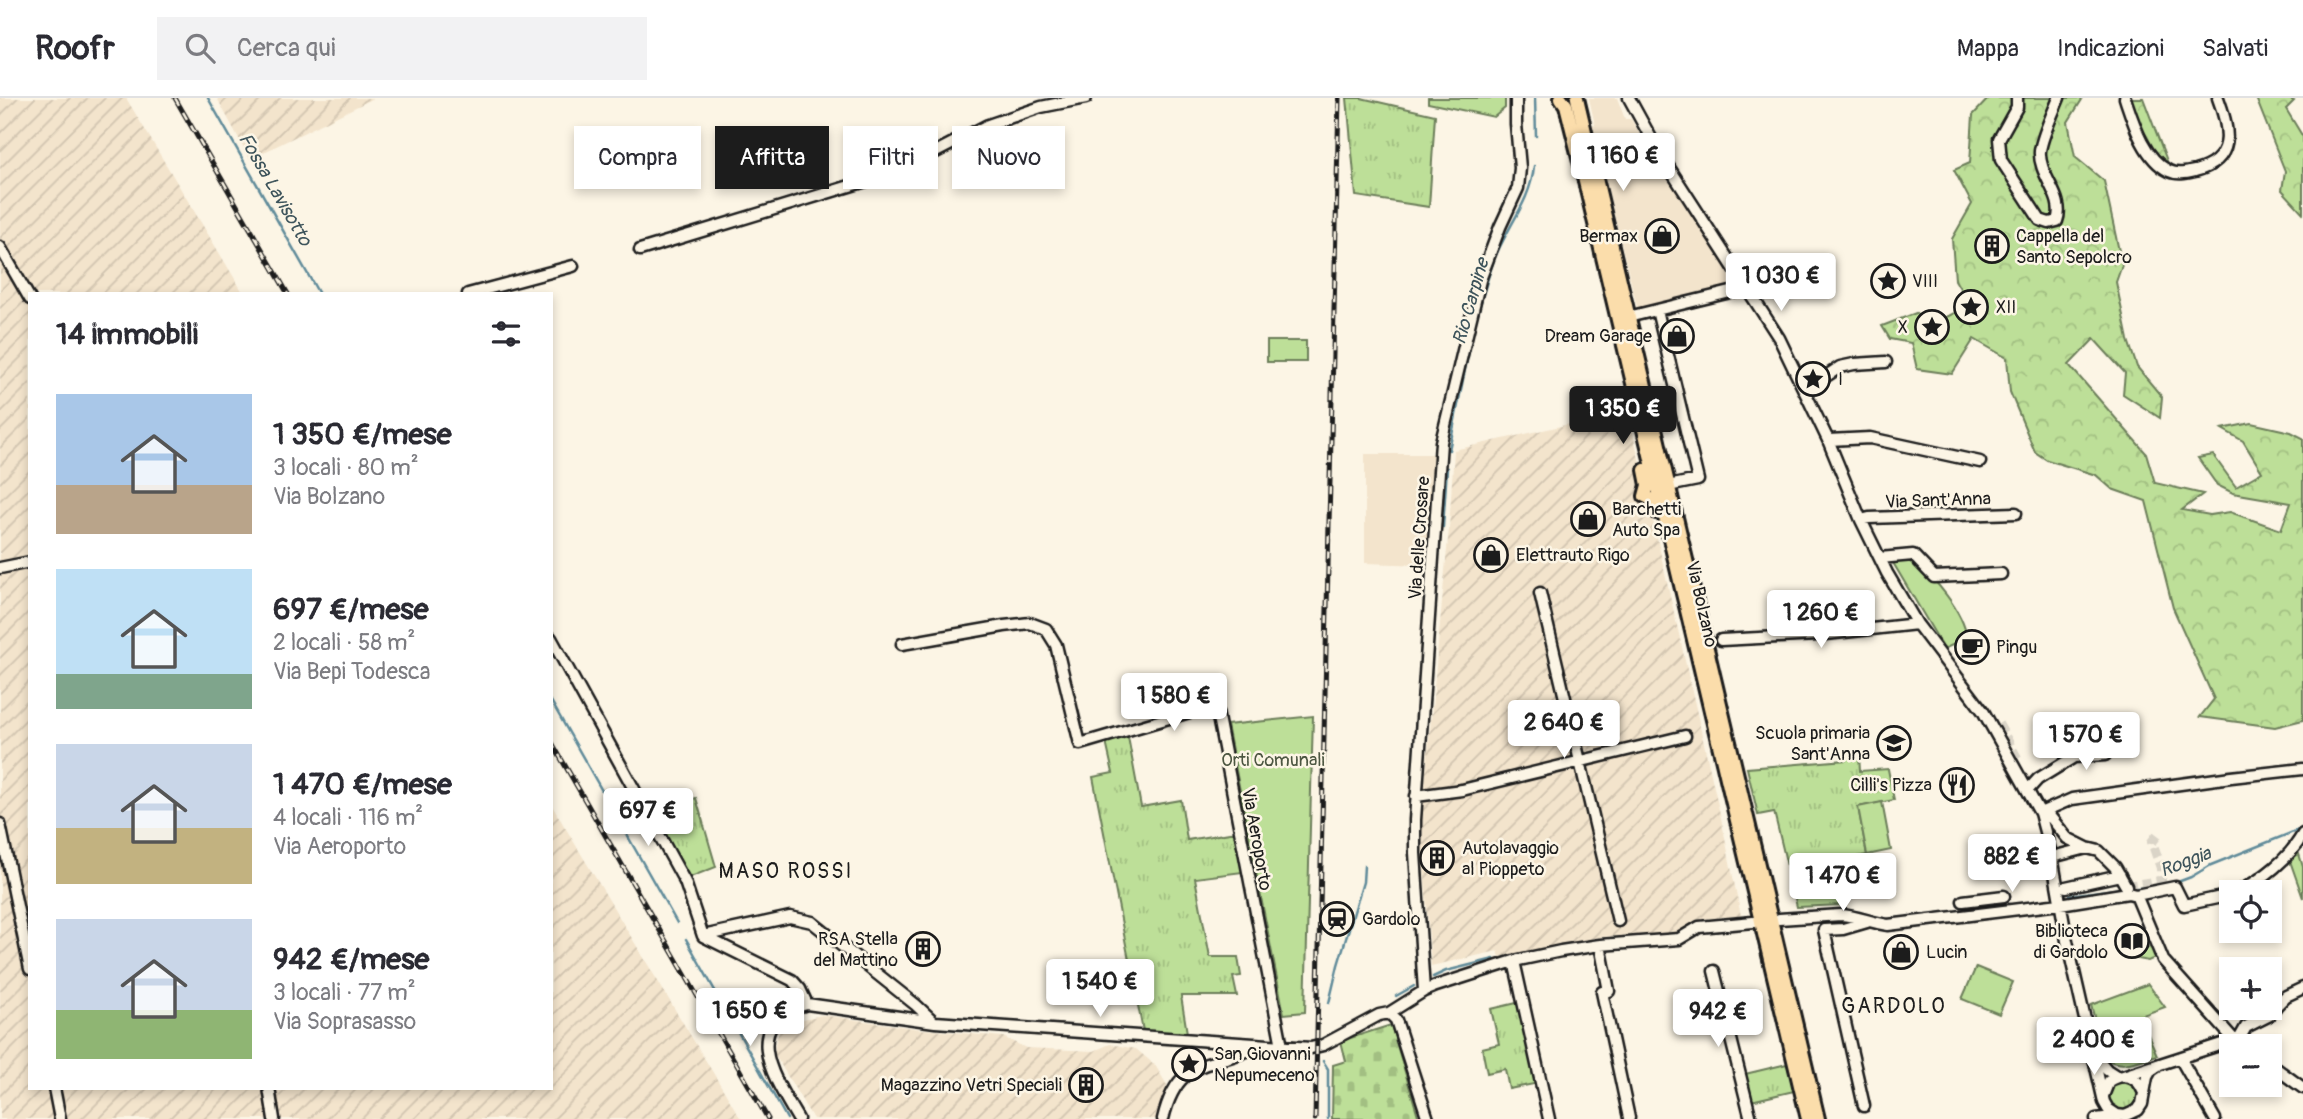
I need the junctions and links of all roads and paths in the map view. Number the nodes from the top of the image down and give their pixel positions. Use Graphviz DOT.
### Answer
graph roads {
  1 [pos="1086,98"];
  2 [pos="1517,98"];
  3 [pos="1560,98"];
  4 [pos="1577,98"];
  5 [pos="1629,98"];
  6 [pos="2017,98"];
  7 [pos="2059,98"];
  8 [pos="2125,98"];
  9 [pos="2218,98"];
  10 [pos="1600,153"];
  11 [pos="1605,224"];
  12 [pos="0,247"];
  13 [pos="640,250"];
  14 [pos="573,266"];
  15 [pos="1747,288"];
  16 [pos="476,292"];
  17 [pos="28,296"];
  18 [pos="1657,310"];
  19 [pos="1628,317"];
  20 [pos="1885,362"];
  21 [pos="1805,390"];
  22 [pos="1828,440"];
  23 [pos="1980,461"];
  24 [pos="1668,486"];
  25 [pos="2016,513"];
  26 [pos="1861,520"];
  27 [pos="1880,558"];
  28 [pos="28,562"];
  29 [pos="0,568"];
  30 [pos="2001,574"];
  31 [pos="1540,593"];
  32 [pos="1917,624"];
  33 [pos="1721,640"];
  34 [pos="553,642"];
  35 [pos="902,644"];
  36 [pos="2125,734"];
  37 [pos="1685,736"];
  38 [pos="1580,761"];
  39 [pos="2303,769"];
  40 [pos="2028,790"];
  41 [pos="1416,796"];
  42 [pos="2044,813"];
  43 [pos="0,824"];
  44 [pos="2303,834"];
  45 [pos="2087,848"];
  46 [pos="2052,857"];
  47 [pos="2120,875"];
  48 [pos="2259,880"];
  49 [pos="2126,886"];
  50 [pos="2066,887"];
  51 [pos="2136,895"];
  52 [pos="2004,896"];
  53 [pos="2219,898"];
  54 [pos="1962,901"];
  55 [pos="2060,904"];
  56 [pos="1779,919"];
  57 [pos="1618,921"];
  58 [pos="1753,922"];
  59 [pos="1868,922"];
  60 [pos="702,936"];
  61 [pos="27,944"];
  62 [pos="1600,945"];
  63 [pos="1514,961"];
  64 [pos="1714,971"];
  65 [pos="2303,988"];
  66 [pos="1424,991"];
  67 [pos="807,1004"];
  68 [pos="1389,1013"];
  69 [pos="934,1023"];
  70 [pos="2232,1034"];
  71 [pos="2244,1034"];
  72 [pos="1260,1045"];
  73 [pos="2219,1045"];
  74 [pos="1282,1046"];
  75 [pos="2091,1047"];
  76 [pos="2180,1058"];
  77 [pos="2160,1064"];
  78 [pos="2282,1073"];
  79 [pos="2120,1076"];
  80 [pos="2303,1088"];
  81 [pos="54,1090"];
  82 [pos="269,1090"];
  83 [pos="2143,1092"];
  84 [pos="2104,1102"];
  85 [pos="1864,1106"];
  86 [pos="2125,1117"];
  87 [pos="1629,1118"];
  88 [pos="2108,1118"];
  89 [pos="60,1119"];
  90 [pos="274,1119"];
  91 [pos="798,1119"];
  92 [pos="1163,1119"];
  93 [pos="1428,1119"];
  94 [pos="1549,1119"];
  95 [pos="1751,1119"];
  96 [pos="1808,1119"];
  97 [pos="1818,1119"];
  98 [pos="2090,1119"];
  99 [pos="2096,1119"];
  100 [pos="2215,1119"];
  1 -- 13 [label="street"];
  2 -- 41 [label="street, Via delle Crosare"];
  3 -- 96 [label="main road, Via Bolzano"];
  4 -- 11 [label="main road, Via Bolzano"];
  5 -- 15 [label="street, Via Sant'Anna"];
  6 -- 7 [label="street"];
  8 -- 9 [label="street"];
  10 -- 11 [label="main road"];
  11 -- 19 [label="main road, Via Bolzano"];
  12 -- 17 [label="street"];
  14 -- 16 [label="street"];
  15 -- 18 [label="street"];
  15 -- 21 [label="street, Via Sant'Anna"];
  18 -- 19 [label="street"];
  18 -- 24 [label="street"];
  19 -- 24 [label="main road, Via Bolzano"];
  20 -- 21 [label="street"];
  21 -- 22 [label="street, Via Sant'Anna"];
  22 -- 23 [label="street, Via Sant'Anna"];
  22 -- 26 [label="street, Via Sant'Anna"];
  24 -- 97 [label="main road, Via Bolzano"];
  25 -- 26 [label="street, Via Sant'Anna"];
  26 -- 27 [label="street, Via Sant'Anna"];
  27 -- 30 [label="street"];
  27 -- 32 [label="street, Via Sant'Anna"];
  28 -- 29 [label="street"];
  31 -- 38 [label="street"];
  32 -- 33 [label="street"];
  32 -- 40 [label="street, Via Sant'Anna"];
  34 -- 60 [label="street"];
  35 -- 74 [label="street, Via Aeroporto"];
  36 -- 40 [label="street"];
  37 -- 38 [label="street"];
  38 -- 41 [label="street"];
  38 -- 57 [label="street"];
  39 -- 42 [label="street"];
  40 -- 42 [label="street, Via Sant'Anna"];
  41 -- 66 [label="street, Via delle Crosare"];
  42 -- 45 [label="street"];
  42 -- 46 [label="street"];
  43 -- 61 [label="street"];
  44 -- 48 [label="street"];
  45 -- 46 [label="street"];
  45 -- 47 [label="street"];
  46 -- 55 [label="street"];
  47 -- 49 [label="street"];
  47 -- 50 [label="street"];
  51 -- 53 [label="street"];
  51 -- 55 [label="street"];
  51 -- 70 [label="street"];
  52 -- 54 [label="street"];
  55 -- 59 [label="street"];
  55 -- 75 [label="street"];
  56 -- 59 [label="street"];
  58 -- 62 [label="street"];
  59 -- 85 [label="street"];
  60 -- 67 [label="street"];
  60 -- 69 [label="street"];
  62 -- 63 [label="street"];
  62 -- 87 [label="street"];
  63 -- 66 [label="street"];
  63 -- 94 [label="street"];
  64 -- 95 [label="street"];
  65 -- 71 [label="street"];
  66 -- 68 [label="street"];
  67 -- 69 [label="street"];
  67 -- 91 [label="street"];
  68 -- 74 [label="street"];
  68 -- 93 [label="street"];
  69 -- 72 [label="street"];
  72 -- 74 [label="street"];
  72 -- 92 [label="street"];
  73 -- 76 [label="street"];
  75 -- 79 [label="street"];
  75 -- 84 [label="street"];
  76 -- 77 [label="street"];
  76 -- 100 [label="street"];
  77 -- 79 [label="street"];
  77 -- 83 [label="street"];
  78 -- 80 [label="street"];
  79 -- 83 [label="street"];
  79 -- 84 [label="street"];
  81 -- 89 [label="street"];
  82 -- 90 [label="street"];
  83 -- 86 [label="street"];
  84 -- 86 [label="street"];
  84 -- 88 [label="street"];
  84 -- 98 [label="street"];
  86 -- 88 [label="street"];
  88 -- 99 [label="street"];
}
